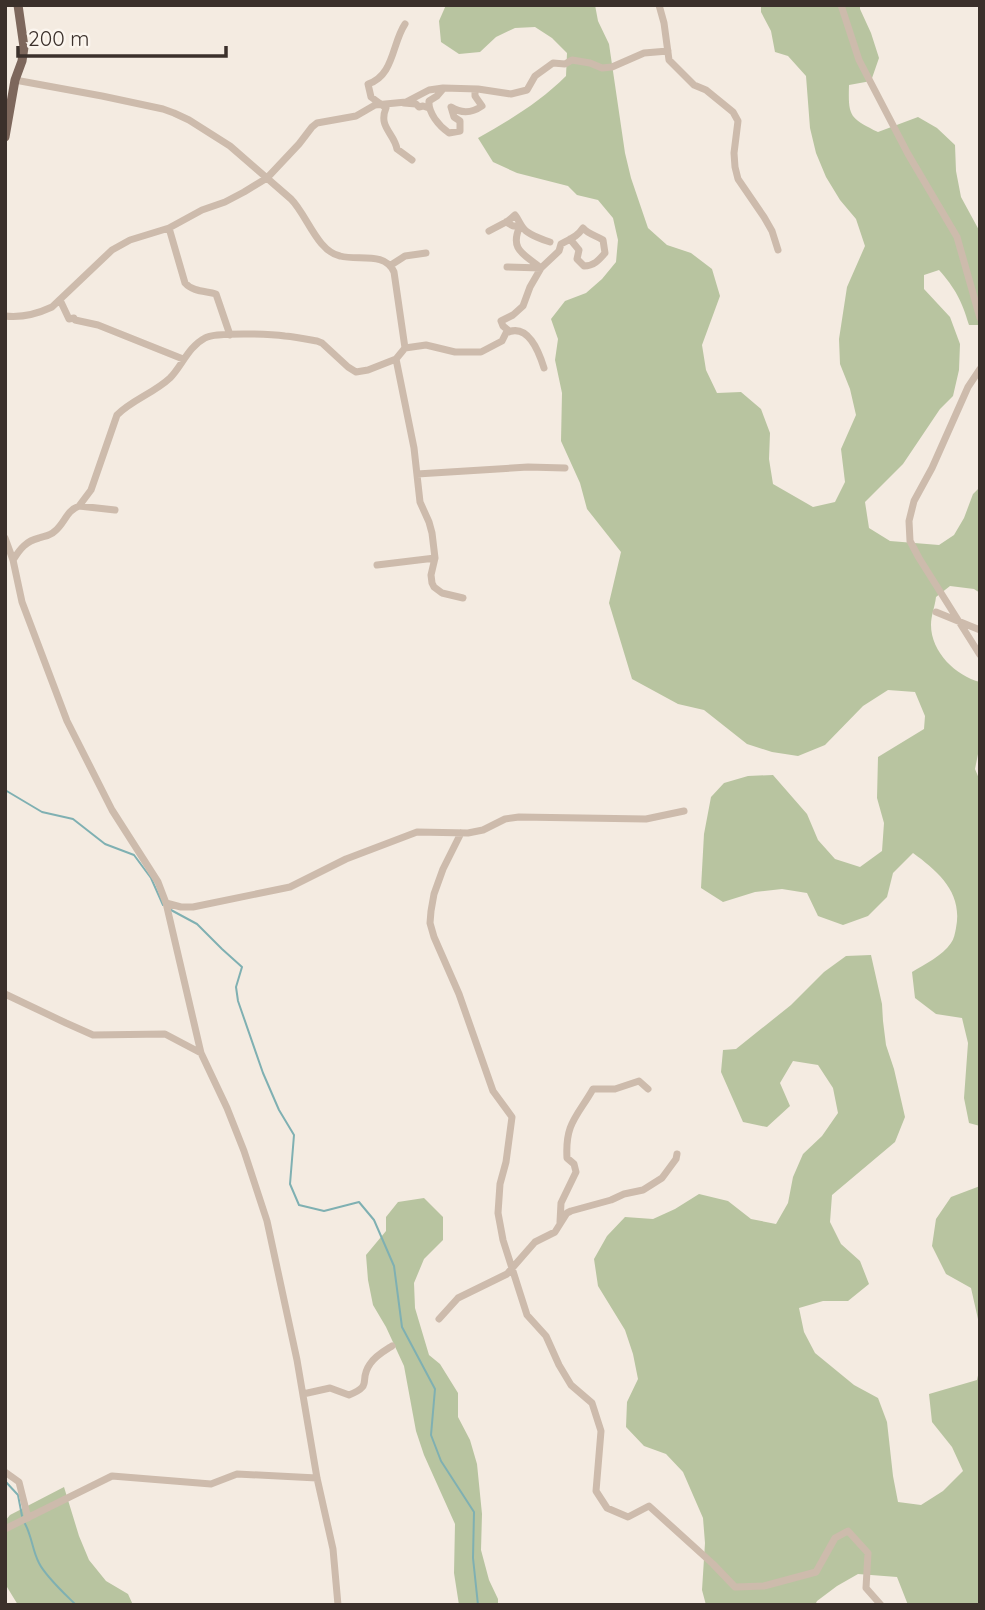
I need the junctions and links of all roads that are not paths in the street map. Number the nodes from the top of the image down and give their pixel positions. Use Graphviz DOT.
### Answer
graph roads {
  1 [pos="18,5"];
  2 [pos="659,5"];
  3 [pos="841,5"];
  4 [pos="405,24"];
  5 [pos="668,51"];
  6 [pos="15,80"];
  7 [pos="443,88"];
  8 [pos="475,89"];
  9 [pos="400,102"];
  10 [pos="380,104"];
  11 [pos="429,108"];
  12 [pos="5,137"];
  13 [pos="411,160"];
  14 [pos="267,178"];
  15 [pos="506,222"];
  16 [pos="169,228"];
  17 [pos="489,231"];
  18 [pos="570,239"];
  19 [pos="550,242"];
  20 [pos="778,250"];
  21 [pos="426,253"];
  22 [pos="391,265"];
  23 [pos="507,267"];
  24 [pos="541,268"];
  25 [pos="60,300"];
  26 [pos="5,316"];
  27 [pos="980,318"];
  28 [pos="509,331"];
  29 [pos="230,335"];
  30 [pos="405,348"];
  31 [pos="183,359"];
  32 [pos="396,359"];
  33 [pos="544,368"];
  34 [pos="980,369"];
  35 [pos="565,468"];
  36 [pos="417,474"];
  37 [pos="79,506"];
  38 [pos="115,510"];
  39 [pos="5,538"];
  40 [pos="435,558"];
  41 [pos="13,560"];
  42 [pos="377,565"];
  43 [pos="463,597"];
  44 [pos="936,612"];
  45 [pos="957,621"];
  46 [pos="980,630"];
  47 [pos="980,655"];
  48 [pos="684,811"];
  49 [pos="461,833"];
  50 [pos="167,907"];
  51 [pos="5,994"];
  52 [pos="201,1053"];
  53 [pos="648,1089"];
  54 [pos="677,1154"];
  55 [pos="559,1226"];
  56 [pos="512,1270"];
  57 [pos="439,1319"];
  58 [pos="392,1346"];
  59 [pos="303,1394"];
  60 [pos="5,1472"];
  61 [pos="317,1478"];
  62 [pos="28,1518"];
  63 [pos="5,1530"];
  64 [pos="338,1605"];
  65 [pos="881,1605"];
  1 -- 6 [label="main road"];
  2 -- 5 [label="street"];
  3 -- 27 [label="street"];
  4 -- 10 [label="street"];
  5 -- 8 [label="street"];
  5 -- 20 [label="street"];
  6 -- 12 [label="main road"];
  6 -- 14 [label="street"];
  7 -- 8 [label="street"];
  7 -- 9 [label="street"];
  7 -- 11 [label="street"];
  8 -- 11 [label="street"];
  9 -- 10 [label="street"];
  9 -- 11 [label="street"];
  10 -- 13 [label="street"];
  10 -- 14 [label="street"];
  14 -- 16 [label="street"];
  14 -- 22 [label="street"];
  15 -- 17 [label="street"];
  15 -- 19 [label="street"];
  15 -- 24 [label="street"];
  16 -- 25 [label="street"];
  16 -- 29 [label="street"];
  18 -- 18 [label="street"];
  18 -- 24 [label="street"];
  21 -- 22 [label="street"];
  22 -- 30 [label="street"];
  23 -- 24 [label="street"];
  24 -- 28 [label="street"];
  25 -- 26 [label="street"];
  25 -- 31 [label="street"];
  28 -- 30 [label="street"];
  28 -- 33 [label="street"];
  29 -- 31 [label="street"];
  29 -- 32 [label="street"];
  30 -- 32 [label="street"];
  31 -- 37 [label="street"];
  32 -- 36 [label="street"];
  34 -- 45 [label="street"];
  35 -- 36 [label="street"];
  36 -- 40 [label="street"];
  37 -- 38 [label="street"];
  37 -- 41 [label="street"];
  39 -- 41 [label="street"];
  40 -- 42 [label="street"];
  40 -- 43 [label="street"];
  41 -- 50 [label="street"];
  44 -- 45 [label="street"];
  45 -- 46 [label="street"];
  45 -- 47 [label="street"];
  48 -- 49 [label="street"];
  49 -- 50 [label="street"];
  49 -- 56 [label="street"];
  50 -- 52 [label="street"];
  51 -- 52 [label="street"];
  52 -- 59 [label="street"];
  53 -- 55 [label="street"];
  54 -- 55 [label="street"];
  55 -- 56 [label="street"];
  56 -- 57 [label="street"];
  56 -- 65 [label="street"];
  58 -- 59 [label="street"];
  59 -- 61 [label="street"];
  60 -- 62 [label="street"];
  61 -- 62 [label="street"];
  61 -- 64 [label="street"];
  62 -- 63 [label="street"];
}
